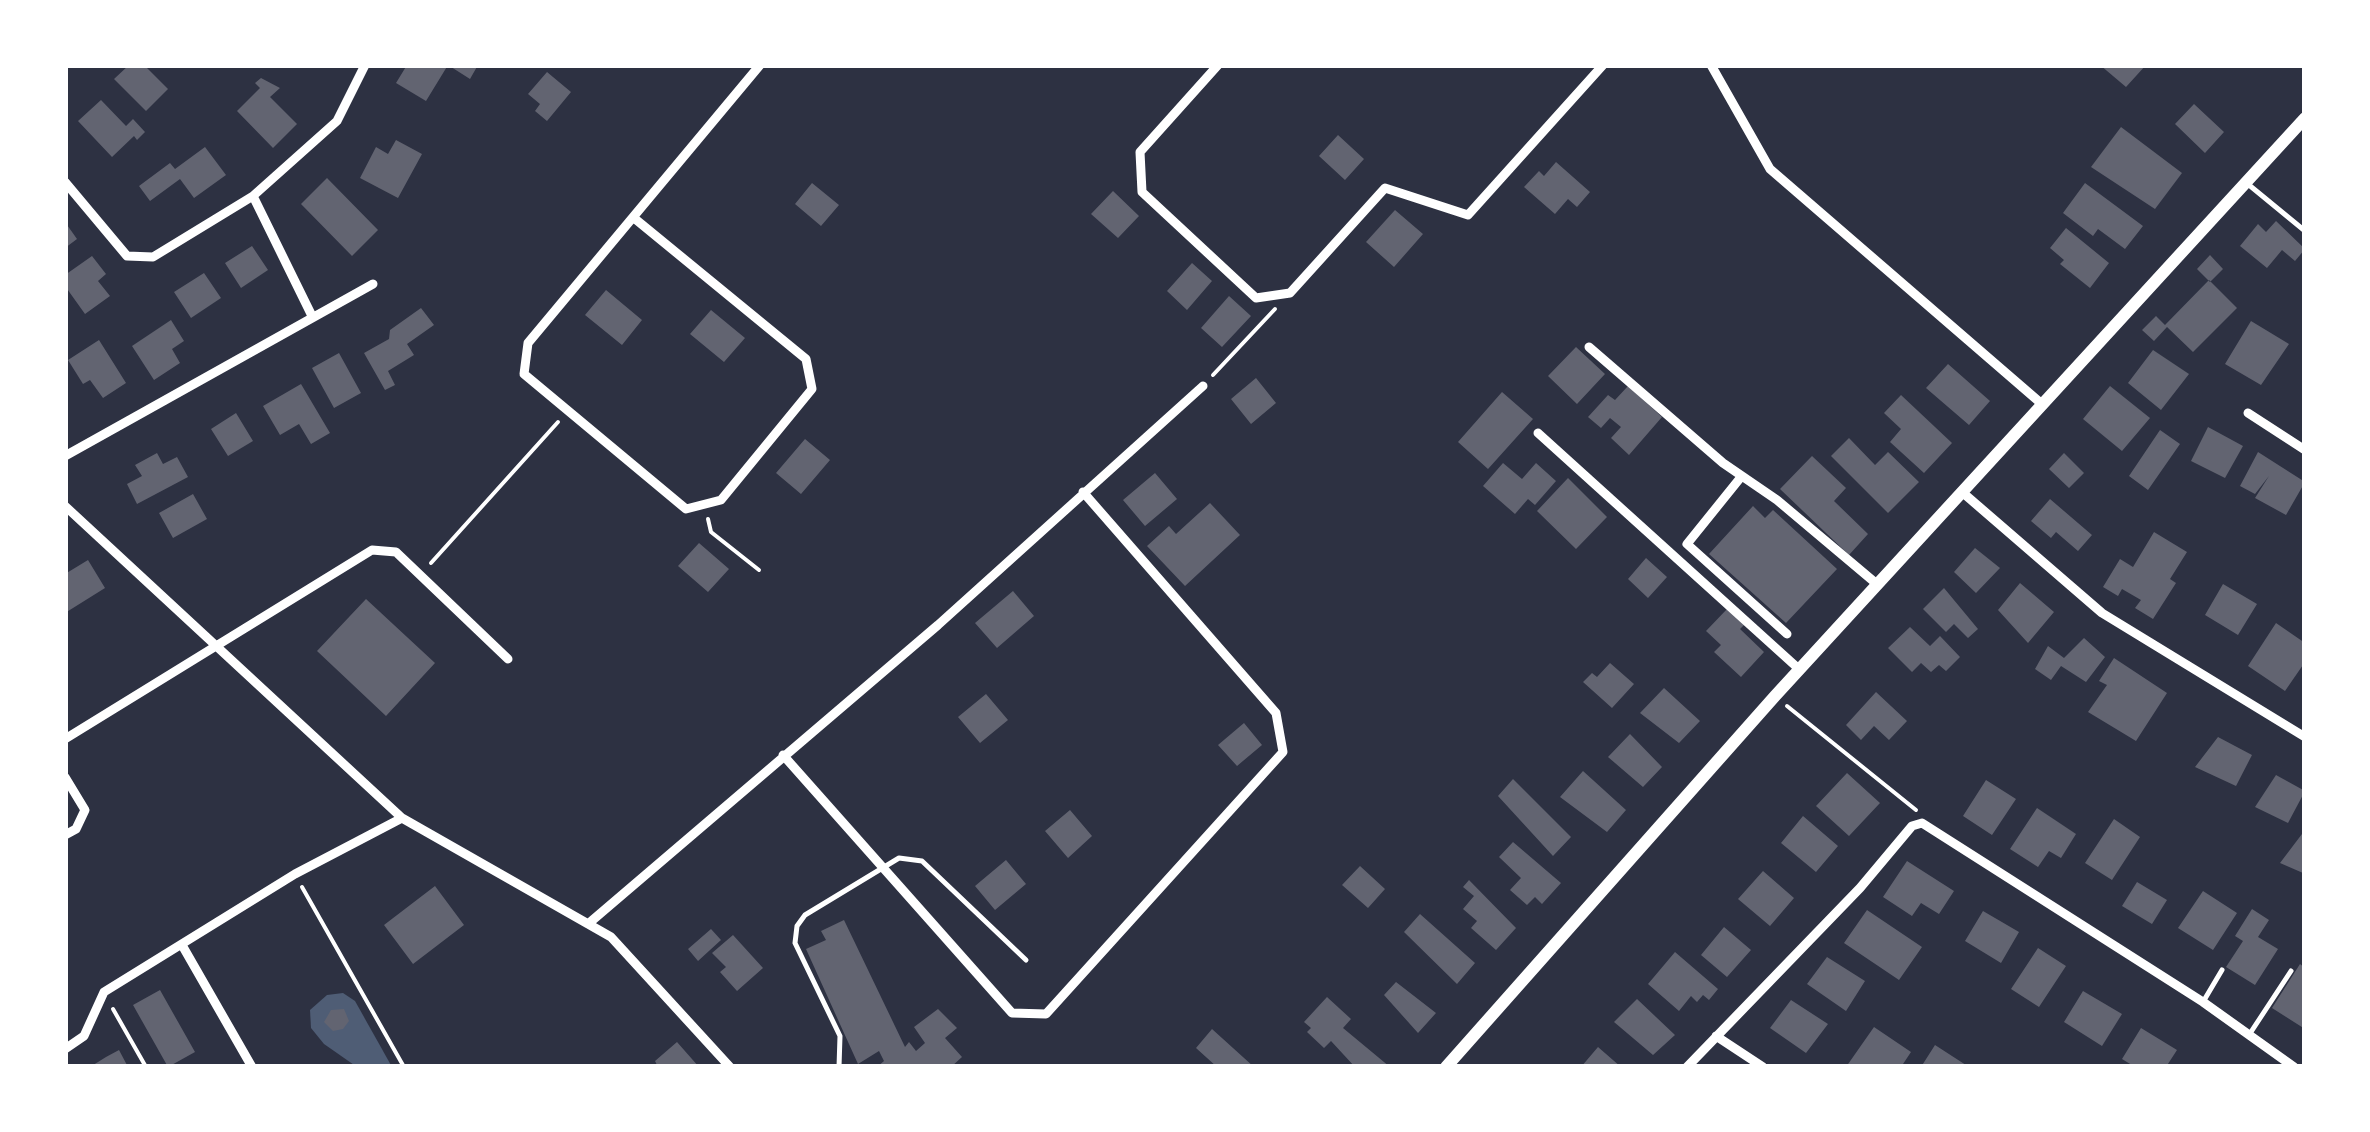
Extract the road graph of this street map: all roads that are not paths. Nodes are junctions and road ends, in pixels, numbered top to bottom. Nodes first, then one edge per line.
1 (365, 65) edge
2 (760, 65) edge
3 (1218, 65) edge
4 (1603, 65) edge
5 (1711, 65) edge
6 (2305, 118) edge
7 (65, 182) edge
8 (2247, 183) junction
9 (252, 196) junction
10 (634, 218) junction
11 (2305, 231) edge
12 (373, 284) dead end
13 (312, 316) junction
14 (1589, 347) dead end
15 (1203, 386) road end
16 (2043, 404) junction
17 (2248, 413) dead end
18 (1538, 433) dead end
19 (2305, 450) edge
20 (65, 456) edge
21 (1741, 477) junction
22 (1083, 492) junction
23 (1962, 492) junction
24 (65, 506) edge
25 (1878, 585) junction
26 (1787, 634) dead end
27 (216, 647) junction
28 (508, 659) dead end
29 (1800, 670) junction
30 (2305, 719) edge
31 (2301, 734) edge
32 (65, 739) edge
33 (783, 755) junction
34 (65, 777) edge
35 (402, 818) junction
36 (65, 835) edge
37 (883, 868) junction
38 (588, 924) junction
39 (182, 945) junction
40 (1026, 960) dead end
41 (2222, 970) dead end
42 (2291, 970) dead end
43 (2203, 1002) junction
44 (1716, 1036) junction
45 (2247, 1038) junction
46 (65, 1049) edge
47 (252, 1067) edge
48 (730, 1067) edge
49 (839, 1067) edge
50 (1446, 1067) edge
51 (1687, 1067) edge
52 (1764, 1067) edge
53 (2294, 1067) edge

1 - 9 street
2 - 10 street
3 - 4 street
5 - 16 street
6 - 8 main road
7 - 9 street
8 - 11 lane
8 - 16 main road
9 - 13 street
10 - 10 street
12 - 13 street
13 - 20 street
14 - 21 street
15 - 22 street
16 - 23 main road
17 - 19 street
18 - 29 street
21 - 25 street
21 - 26 street
22 - 33 street
22 - 37 street
23 - 25 main road
23 - 31 street
24 - 27 street
25 - 29 main road
27 - 28 street
27 - 32 street
27 - 35 street
29 - 50 main road
30 - 31 street
33 - 37 street
33 - 38 street
34 - 36 street
35 - 38 street
35 - 39 street
37 - 40 lane
37 - 49 lane
38 - 48 street
39 - 46 street
39 - 47 street
41 - 43 lane
42 - 45 lane
43 - 44 street
43 - 45 street
44 - 51 street
44 - 52 street
45 - 53 street

